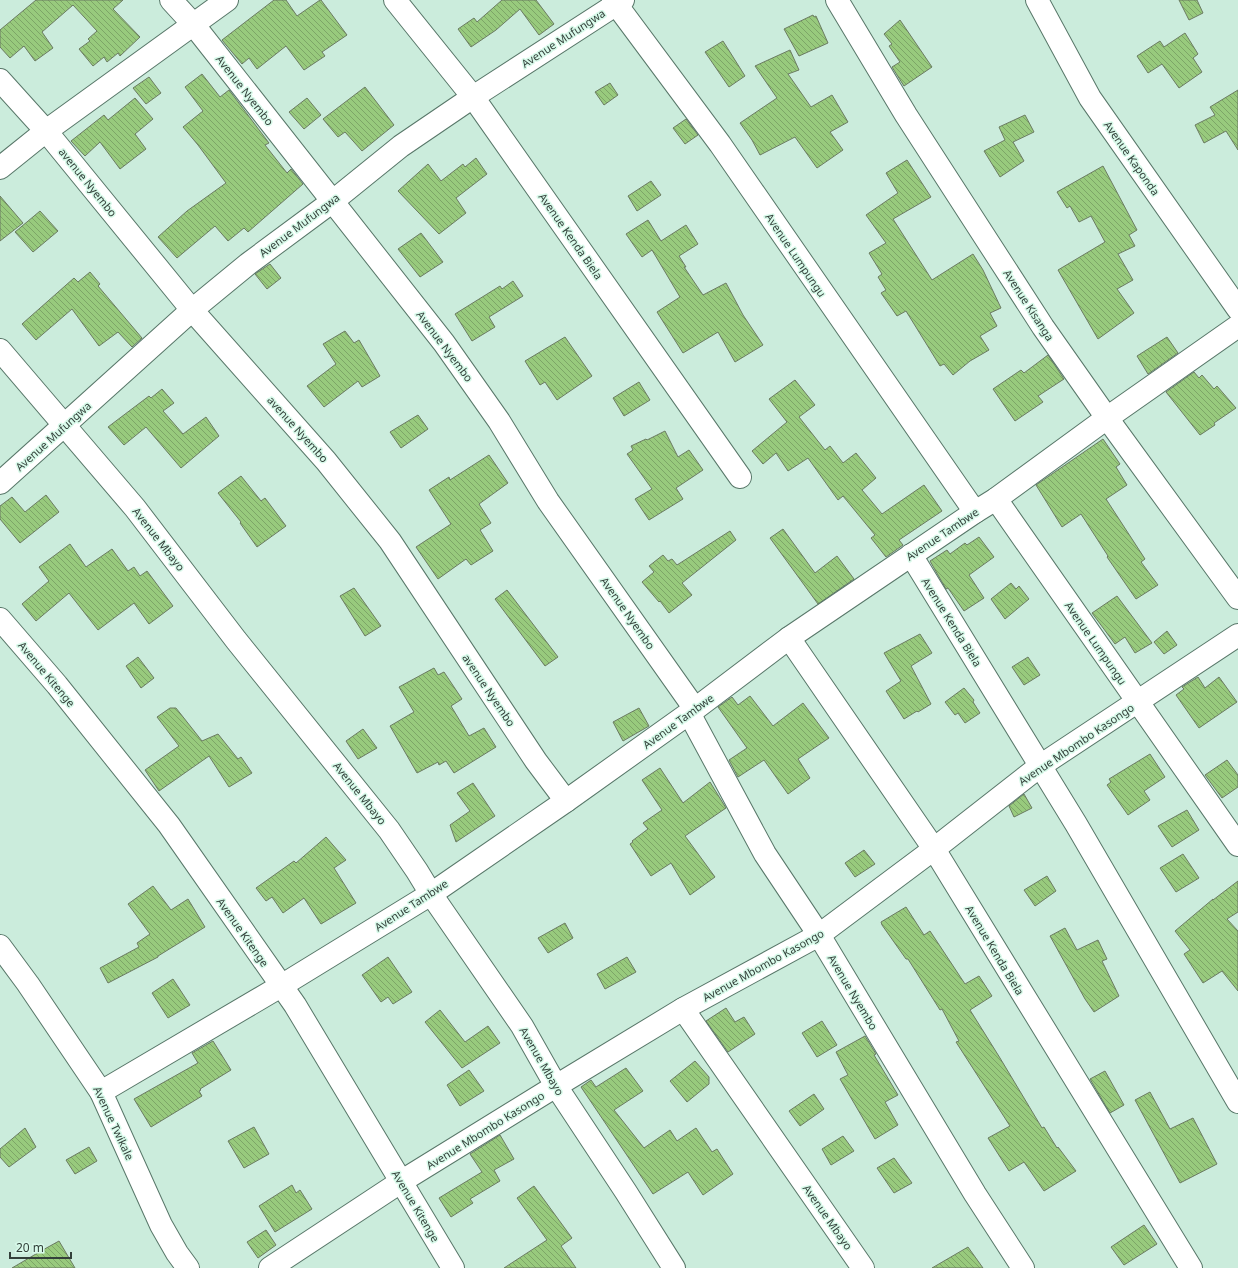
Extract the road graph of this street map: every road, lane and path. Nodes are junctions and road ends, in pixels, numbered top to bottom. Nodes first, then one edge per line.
1 (171, 0) edge
2 (227, 0) edge
3 (395, 0) edge
4 (837, 0) edge
5 (1037, 0) edge
6 (618, 1) edge
7 (193, 24) junction
8 (0, 80) edge
9 (472, 97) junction
10 (46, 131) junction
11 (0, 168) edge
12 (333, 200) junction
13 (1238, 309) edge
14 (192, 310) junction
15 (1238, 326) edge
16 (0, 350) edge
17 (1107, 418) junction
18 (65, 425) junction
19 (740, 476) dead end
20 (0, 484) edge
21 (996, 499) junction
22 (975, 512) junction
23 (910, 555) junction
24 (1238, 598) edge
25 (0, 619) edge
26 (1238, 635) edge
27 (789, 638) junction
28 (1137, 702) junction
29 (692, 711) junction
30 (1040, 766) junction
31 (566, 801) junction
32 (1238, 845) edge
33 (934, 850) junction
34 (431, 894) junction
35 (819, 935) junction
36 (0, 946) edge
37 (282, 986) junction
38 (683, 1009) junction
39 (556, 1086) junction
40 (101, 1092) junction
41 (1238, 1102) edge
42 (402, 1181) junction
43 (188, 1268) edge
44 (270, 1268) edge
45 (453, 1268) edge
46 (674, 1268) edge
47 (863, 1268) edge
48 (1023, 1268) edge
49 (1192, 1268) edge

1 - 7 street, Avenue Nyembo
2 - 7 street
3 - 9 street, Avenue Kenda Biela
4 - 17 street, Avenue Kisanga
5 - 13 street, Avenue Kaponda
6 - 9 street, Avenue Mufungwa
6 - 22 street, Avenue Lumpungu
7 - 10 street
7 - 12 street, Avenue Nyembo
8 - 10 street, avenue Nyembo
9 - 12 street, Avenue Mufungwa
9 - 19 street, Avenue Kenda Biela
10 - 11 street
10 - 14 street, avenue Nyembo
12 - 14 street, Avenue Mufungwa
12 - 29 street, Avenue Nyembo
14 - 18 street, Avenue Mufungwa
14 - 31 street, avenue Nyembo
15 - 17 street, Avenue Tambwe
16 - 18 street, Avenue Mbayo
17 - 21 street, Avenue Tambwe
17 - 24 street, Avenue Kisanga
18 - 20 street, Avenue Mufungwa
18 - 34 street, Avenue Mbayo
21 - 22 street, Avenue Tambwe
21 - 28 street, Avenue Lumpungu
22 - 23 street, Avenue Tambwe
23 - 27 street, Avenue Tambwe
23 - 30 street, Avenue Kenda Biela
25 - 37 street, Avenue Kitenge
26 - 28 street, Avenue Mbombo Kasongo
27 - 29 street, Avenue Tambwe
27 - 33 street, Avenue Kenda Biela
28 - 30 street, Avenue Mbombo Kasongo
28 - 32 street, Avenue Lumpungu
29 - 31 street, Avenue Tambwe
29 - 35 street, Avenue Nyembo
30 - 33 street, Avenue Mbombo Kasongo
30 - 41 street, Avenue Kenda Biela
31 - 34 street, Avenue Tambwe
33 - 35 street, Avenue Mbombo Kasongo
33 - 49 street, Avenue Kenda Biela
34 - 37 street, Avenue Tambwe
34 - 39 street, Avenue Mbayo
35 - 38 street, Avenue Mbombo Kasongo
35 - 48 street, Avenue Nyembo
36 - 40 street, Avenue Twikale
37 - 40 street, Avenue Tambwe
37 - 42 street, Avenue Kitenge
38 - 39 street, Avenue Mbombo Kasongo
38 - 47 street, Avenue Mbayo
39 - 42 street, Avenue Mbombo Kasongo
39 - 46 street, Avenue Mbayo
40 - 43 street, Avenue Twikale
42 - 44 street, Avenue Mbombo Kasongo
42 - 45 street, Avenue Kitenge

